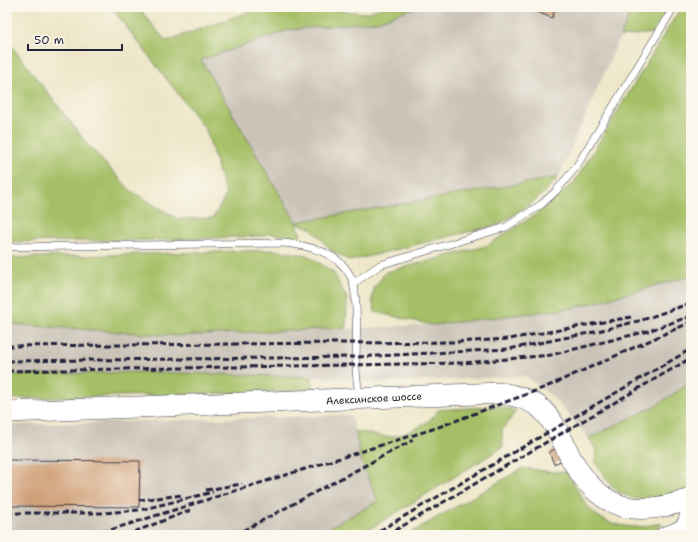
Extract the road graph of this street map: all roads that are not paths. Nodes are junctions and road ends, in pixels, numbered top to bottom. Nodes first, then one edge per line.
1 (674, 7) edge
2 (7, 247) edge
3 (354, 283) junction
4 (359, 399) junction
5 (7, 412) edge
6 (689, 500) edge
7 (663, 535) edge

1 - 3 lane
2 - 3 lane
3 - 4 lane
4 - 5 main road, Алексинское шоссе
4 - 6 main road, Алексинское шоссе
6 - 7 street

